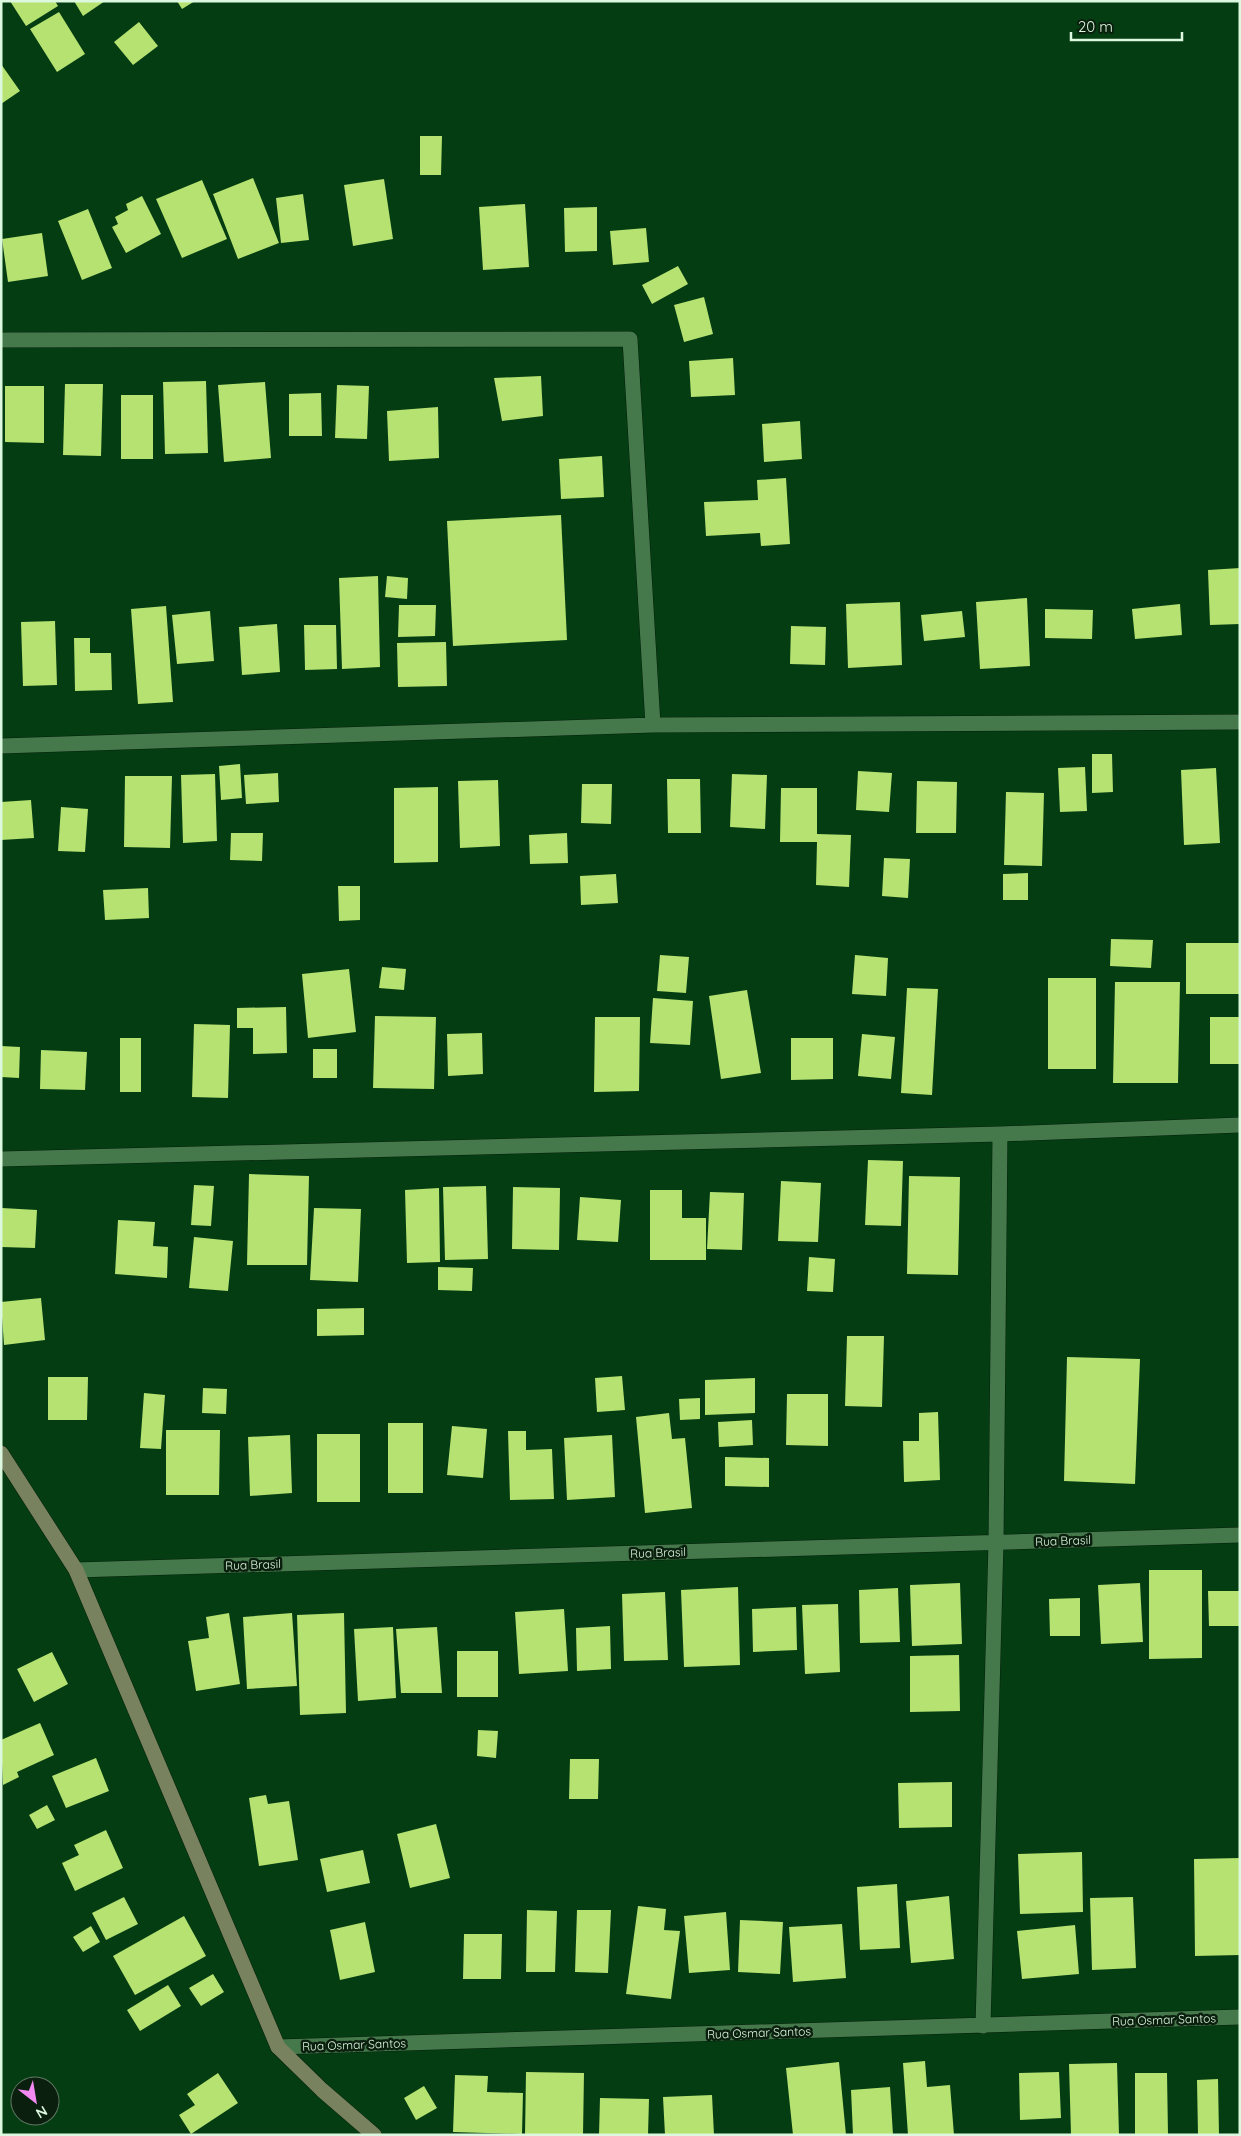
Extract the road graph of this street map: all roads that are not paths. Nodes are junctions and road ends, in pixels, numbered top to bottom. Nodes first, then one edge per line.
1 (1, 340) edge
2 (1240, 722) edge
3 (652, 725) junction
4 (1, 746) edge
5 (1240, 1125) edge
6 (1000, 1134) junction
7 (1, 1159) edge
8 (1, 1454) edge
9 (1240, 1535) edge
10 (996, 1543) junction
11 (76, 1570) junction
12 (1240, 2017) edge
13 (983, 2026) junction
14 (278, 2047) junction
15 (374, 2135) edge

1 - 3 street
2 - 3 street
3 - 4 street
5 - 6 street
6 - 7 street
6 - 10 street
8 - 11 street
9 - 10 street, Rua Brasil
10 - 11 street, Rua Brasil
10 - 13 street
11 - 14 street
12 - 13 street, Rua Osmar Santos
13 - 14 street, Rua Osmar Santos
14 - 15 street

